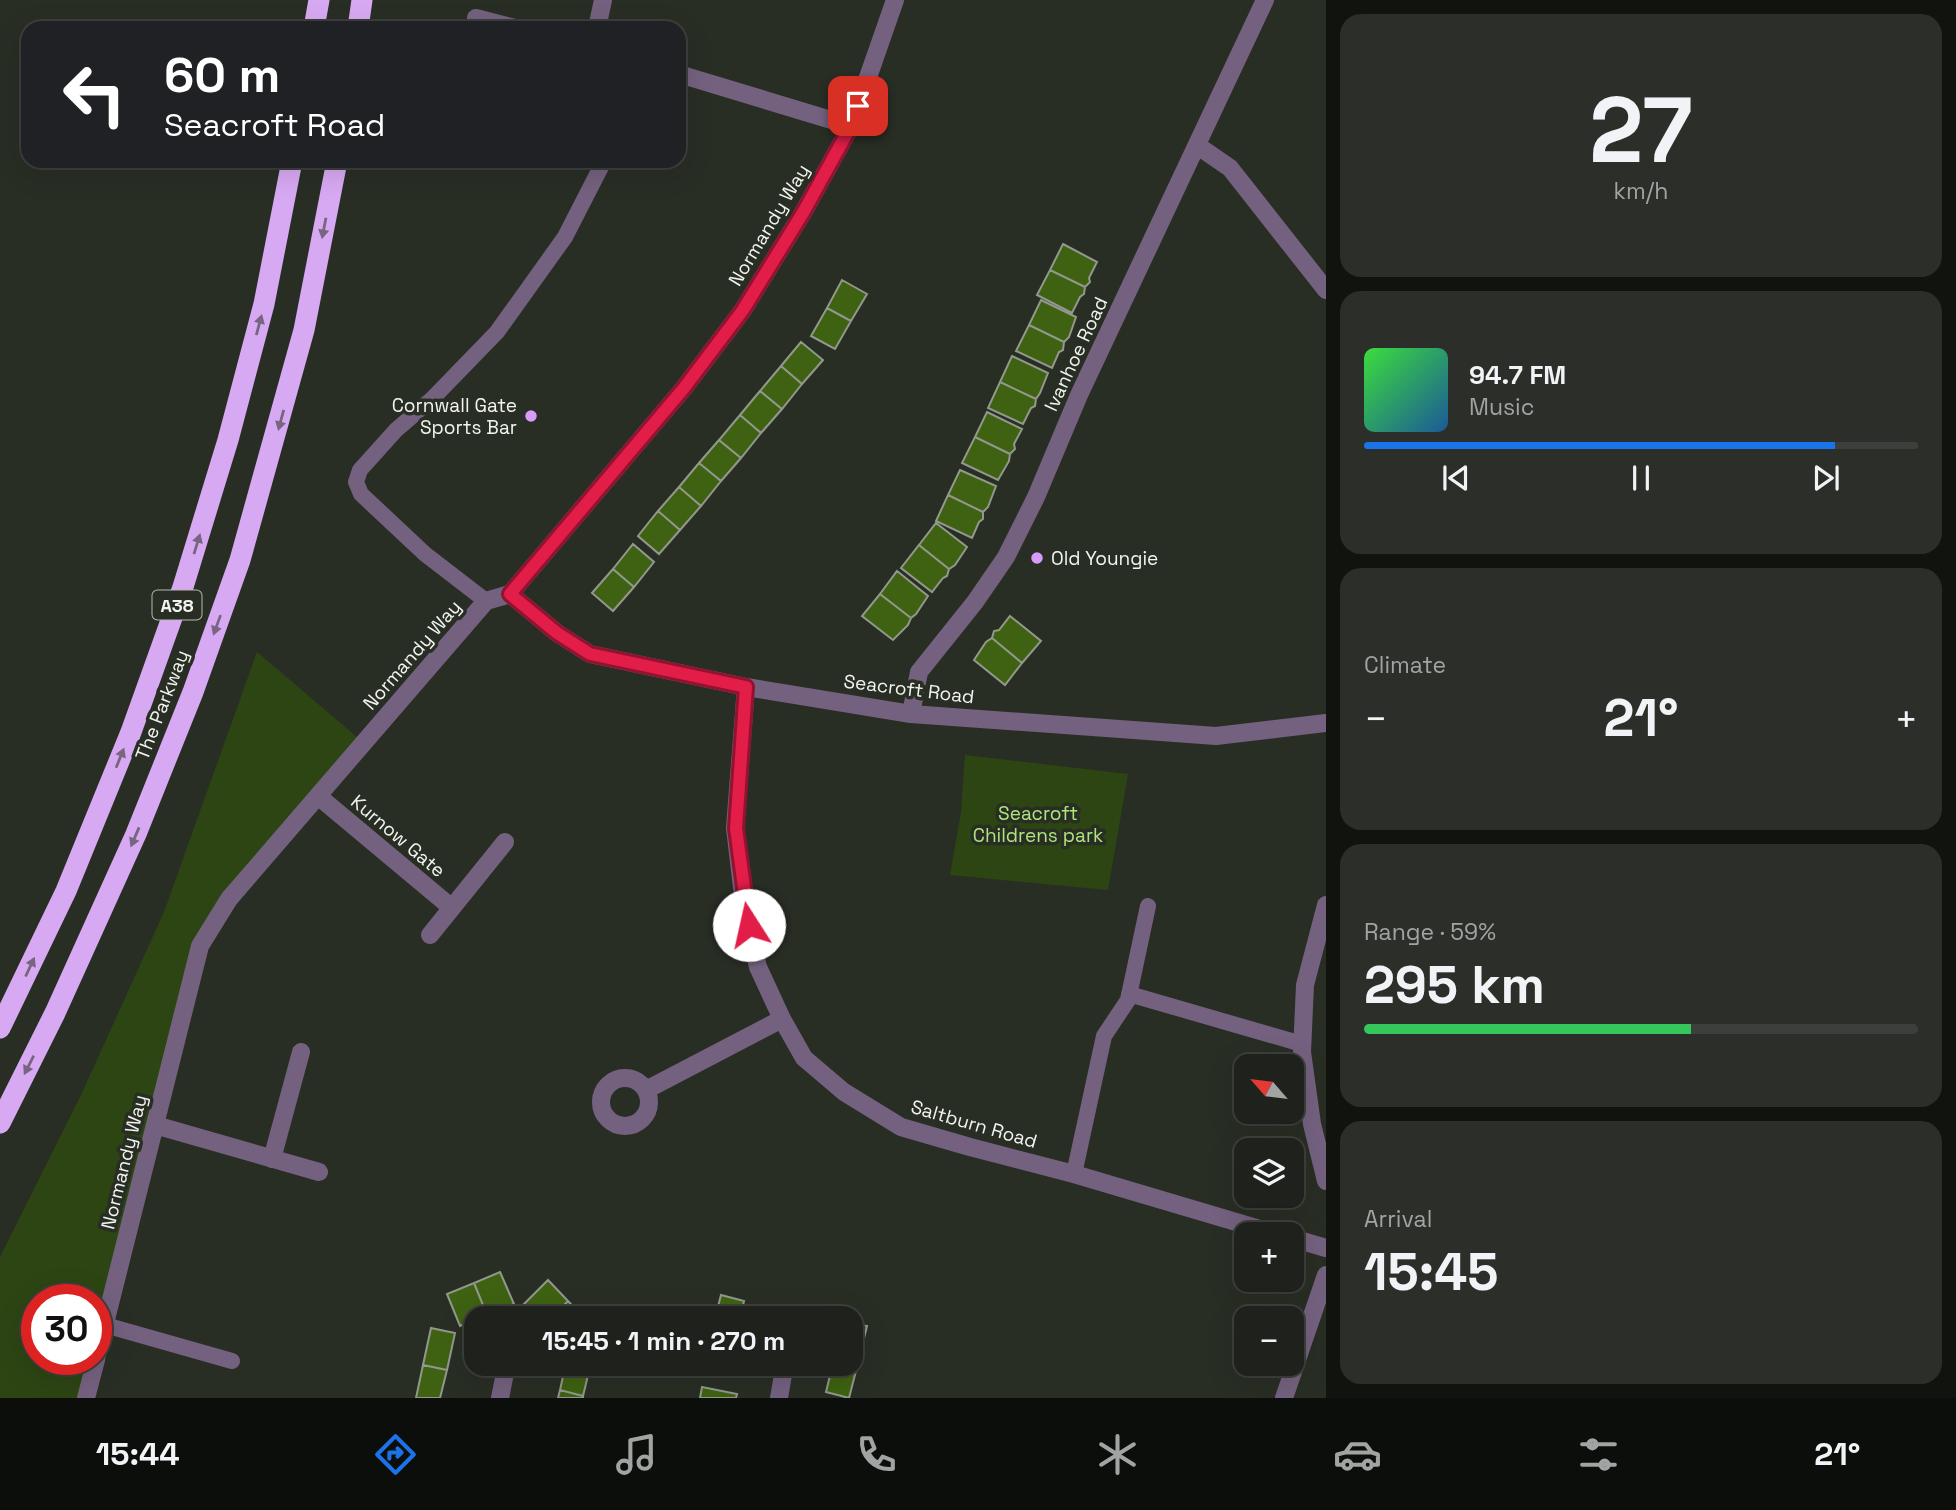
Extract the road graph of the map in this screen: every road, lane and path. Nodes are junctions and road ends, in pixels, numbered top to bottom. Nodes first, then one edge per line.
1 (319, 0) edge
2 (362, 0) edge
3 (603, 0) edge
4 (895, 0) edge
5 (1265, 0) edge
6 (477, 18) dead end
7 (315, 21) edge
8 (359, 21) edge
9 (488, 21) edge
10 (598, 21) edge
11 (686, 76) edge
12 (851, 126) junction
13 (1198, 146) junction
14 (291, 168) edge
15 (336, 168) edge
16 (600, 168) edge
17 (1326, 290) edge
18 (510, 594) junction
19 (486, 601) junction
20 (746, 687) junction
21 (911, 714) junction
22 (1326, 723) edge
23 (318, 796) junction
24 (505, 842) dead end
25 (1326, 905) edge
26 (1148, 906) dead end
27 (452, 908) junction
28 (430, 935) dead end
29 (1129, 994) junction
30 (782, 1019) junction
31 (0, 1028) edge
32 (1302, 1044) junction
33 (301, 1052) dead end
34 (646, 1090) dead end
35 (0, 1123) edge
36 (155, 1125) junction
37 (272, 1159) junction
38 (319, 1172) dead end
39 (1074, 1174) junction
40 (1326, 1181) edge
41 (1236, 1222) edge
42 (1304, 1242) edge
43 (1326, 1248) edge
44 (1326, 1275) edge
45 (112, 1297) edge
46 (112, 1327) edge
47 (232, 1361) dead end
48 (92, 1375) edge
49 (504, 1376) edge
50 (783, 1376) edge
51 (86, 1398) edge
52 (500, 1398) edge
53 (779, 1398) edge
54 (1284, 1398) edge

1 - 7 highway
2 - 8 highway
3 - 10 street
4 - 12 street, Normandy Way
5 - 13 street, Ivanhoe Road
6 - 9 street
11 - 12 street
12 - 18 street, Normandy Way
13 - 17 street
13 - 21 street, Ivanhoe Road
31 -> 14 highway, The Parkway / A38
15 -> 35 highway, The Parkway / A38
16 - 19 lane
18 - 19 street, Normandy Way
18 - 20 street, Seacroft Road
19 - 23 street, Normandy Way
20 - 21 street, Seacroft Road
20 - 30 street, Saltburn Road
21 - 22 street, Seacroft Road
23 - 27 street, Kurnow Gate
23 - 36 street, Normandy Way
24 - 27 street, Kurnow Gate
25 - 32 street
26 - 29 lane
27 - 28 street, Kurnow Gate
29 - 32 lane
29 - 39 lane
30 - 34 street
30 - 39 street, Saltburn Road
32 - 40 street
33 - 37 street
36 - 37 street
36 - 45 street, Normandy Way
37 - 38 street
39 - 41 street, Saltburn Road
42 - 43 street
44 - 54 street
46 - 47 lane
48 - 51 street, Normandy Way
49 - 52 street
50 - 53 street

